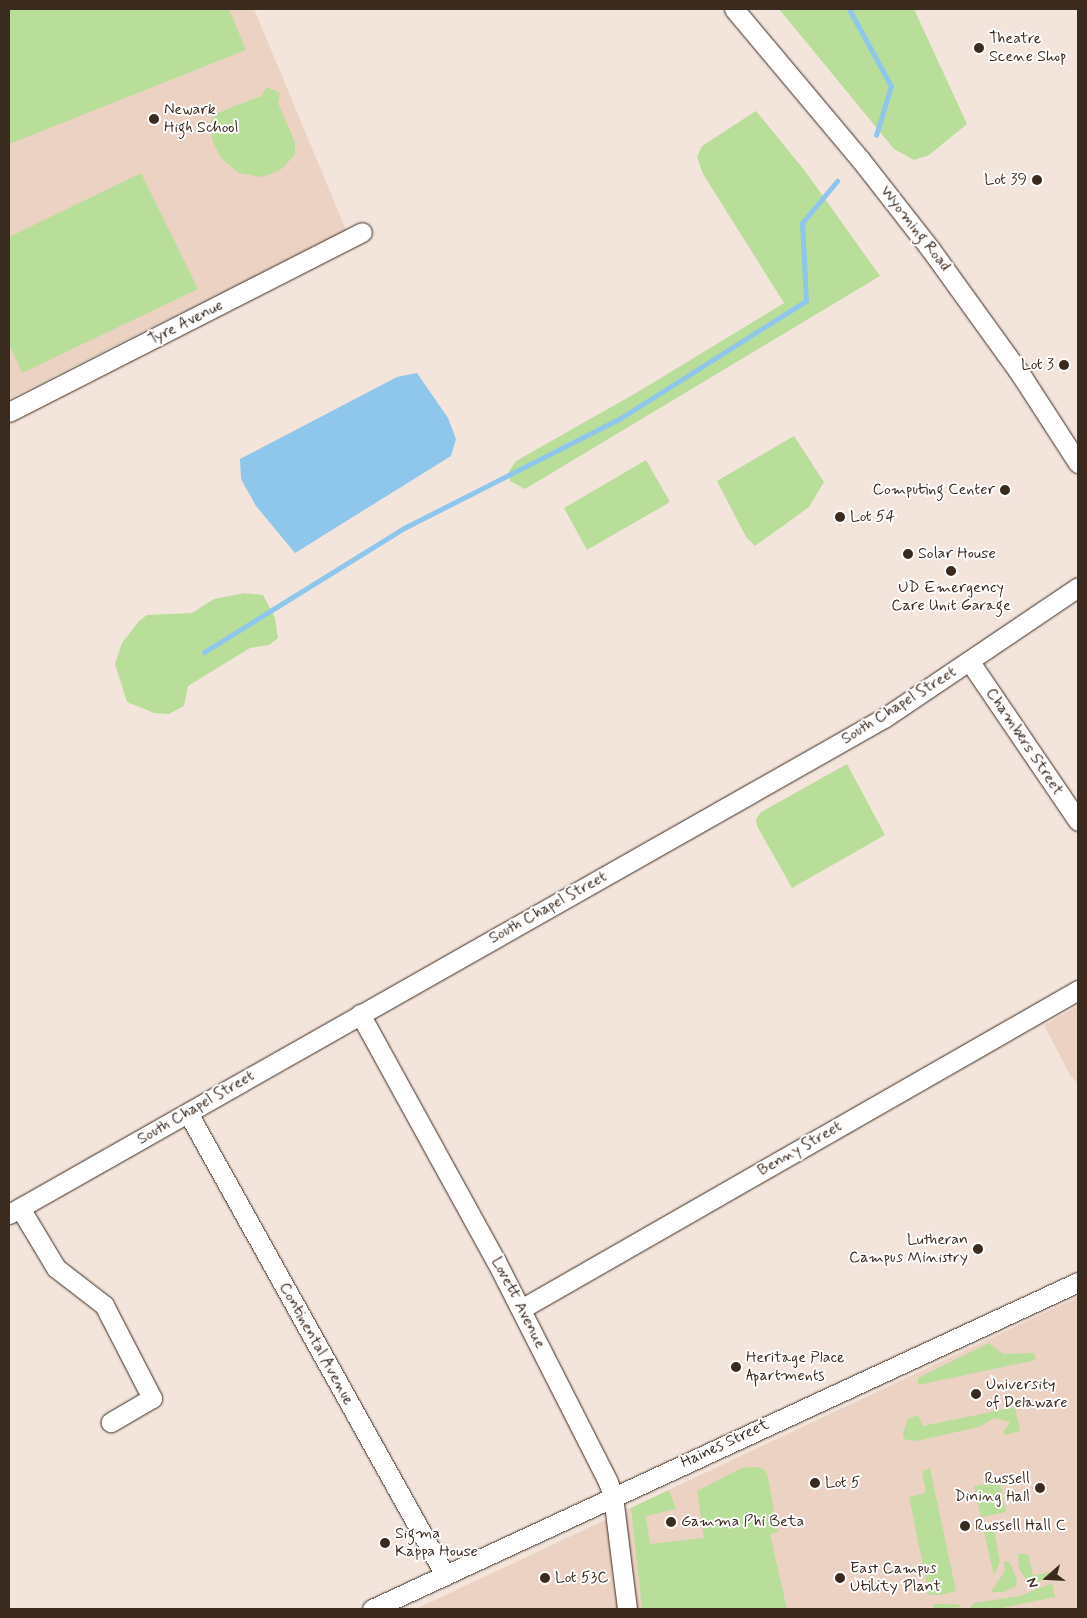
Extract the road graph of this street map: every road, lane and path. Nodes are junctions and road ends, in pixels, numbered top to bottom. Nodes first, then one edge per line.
1 (734, 9) edge
2 (362, 232) dead end
3 (9, 412) edge
4 (1078, 463) edge
5 (1078, 587) edge
6 (970, 662) junction
7 (1078, 821) edge
8 (1078, 990) edge
9 (360, 1014) junction
10 (188, 1113) junction
11 (14, 1211) edge
12 (1078, 1282) edge
13 (521, 1309) junction
14 (111, 1422) dead end
15 (613, 1496) junction
16 (445, 1576) junction
17 (372, 1609) edge
18 (627, 1609) edge

1 - 4 street, Wyoming Road
2 - 3 street, Tyre Avenue
5 - 6 street, South Chapel Street
6 - 7 street, Chambers Street
6 - 9 street, South Chapel Street
8 - 13 street, Benny Street
9 - 10 street, South Chapel Street
9 - 13 street, Lovett Avenue
10 - 11 street, South Chapel Street
10 - 16 street, Continental Avenue
11 - 14 street
12 - 15 street, Haines Street
13 - 15 street, Lovett Avenue
15 - 16 street, Haines Street
15 - 18 street, Lovett Avenue
16 - 17 street, Haines Street

